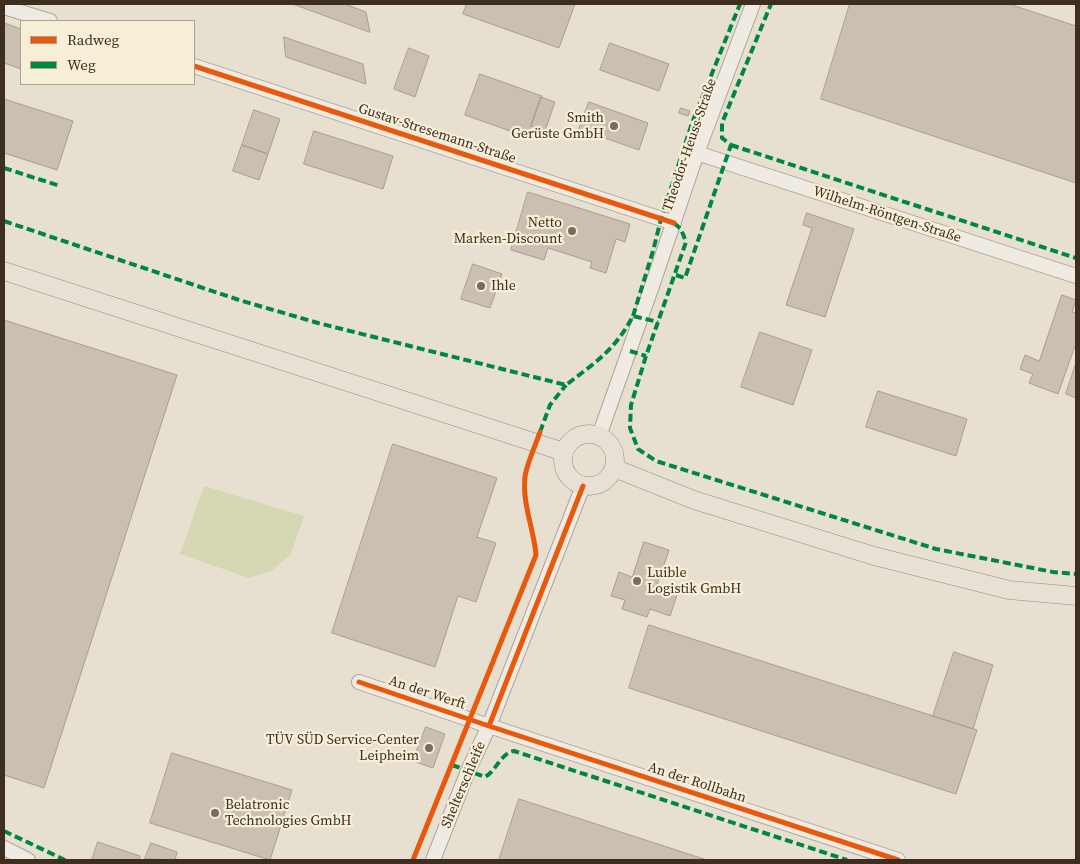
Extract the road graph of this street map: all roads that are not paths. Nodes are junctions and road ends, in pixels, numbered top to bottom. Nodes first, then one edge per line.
1 (753, 4) edge
2 (4, 7) edge
3 (47, 20) edge
4 (195, 66) edge
5 (698, 153) junction
6 (674, 223) junction
7 (4, 271) edge
8 (1076, 276) edge
9 (599, 436) junction
10 (564, 452) junction
11 (614, 468) junction
12 (583, 486) junction
13 (1076, 596) edge
14 (359, 682) dead end
15 (489, 726) junction
16 (4, 848) edge
17 (28, 860) edge
18 (433, 860) edge
19 (898, 860) edge

1 - 5 street, Theodor-Heuss-Straße
2 - 3 street
4 - 6 street, Gustav-Stresemann-Straße
5 - 6 street, Theodor-Heuss-Straße
5 - 8 street, Wilhelm-Röntgen-Straße
6 - 9 street, Theodor-Heuss-Straße
7 - 10 main road
9 - 10 main road
9 - 11 main road
10 - 12 main road
11 - 12 main road
11 - 13 main road
12 - 15 street, Shelterschleife
14 - 15 street, An der Werft
15 - 18 street, Shelterschleife
15 - 19 street, An der Rollbahn
16 - 17 street

